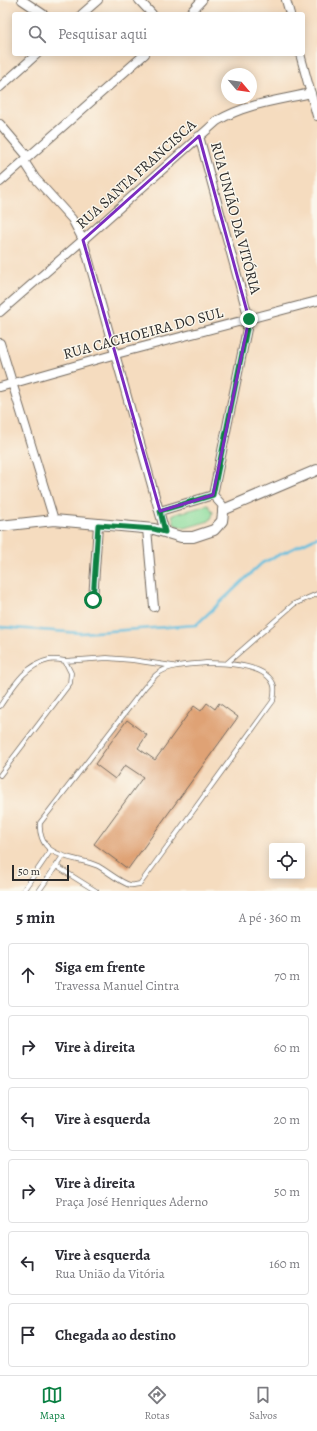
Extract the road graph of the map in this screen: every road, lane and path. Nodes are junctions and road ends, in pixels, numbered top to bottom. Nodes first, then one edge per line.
1 (22, 0) edge
2 (98, 0) edge
3 (139, 0) edge
4 (202, 0) edge
5 (286, 0) edge
6 (40, 12) edge
7 (84, 12) edge
8 (150, 12) edge
9 (191, 12) edge
10 (289, 12) edge
11 (35, 56) edge
12 (143, 56) edge
13 (301, 56) edge
14 (0, 87) edge
15 (311, 93) junction
16 (317, 116) edge
17 (0, 124) edge
18 (199, 136) junction
19 (26, 159) junction
20 (0, 182) edge
21 (83, 240) junction
22 (317, 301) edge
23 (0, 312) edge
24 (249, 319) junction
25 (0, 342) edge
26 (116, 354) junction
27 (12, 384) junction
28 (0, 387) edge
29 (317, 470) edge
30 (213, 495) junction
31 (223, 510) junction
32 (160, 511) junction
33 (54, 520) junction
34 (98, 525) junction
35 (0, 526) edge
36 (147, 529) junction
37 (165, 532) junction
38 (317, 594) edge
39 (93, 600) dead end
40 (154, 608) dead end
41 (65, 661) junction
42 (227, 663) junction
43 (175, 667) junction
44 (0, 706) edge
45 (0, 775) edge
46 (51, 850) junction
47 (63, 856) junction
48 (56, 866) junction
49 (23, 891) edge
50 (39, 891) edge
51 (96, 891) edge

1 - 6 street
2 - 7 street
3 - 8 street
4 - 9 street
5 - 10 street
11 - 14 street
12 - 19 street
13 - 15 street
15 - 16 street
15 - 18 street, RUA SANTA FRANCISCA
17 - 19 street
18 - 21 street, RUA SANTA FRANCISCA
18 - 24 street, RUA UNIÃO DA VITÓRIA
19 - 20 street
19 - 21 street
21 - 23 street, RUA SANTA FRANCISCA
21 - 26 street
22 - 24 street, RUA CACHOEIRA DO SUL
24 - 26 street, RUA CACHOEIRA DO SUL
24 - 30 street, RUA UNIÃO DA VITÓRIA
25 - 27 street
26 - 27 street, RUA CACHOEIRA DO SUL
26 - 32 street
27 - 28 street, RUA CACHOEIRA DO SUL
27 - 33 street
29 - 31 street
30 - 31 street
30 - 32 street
31 - 37 street
32 - 37 street
33 - 34 street
33 - 35 street
34 - 36 street
34 - 39 street
36 - 37 street
36 - 40 street
38 - 42 lane
41 - 43 lane
41 - 44 lane
41 - 45 lane
42 - 43 lane
42 - 47 lane
43 - 46 lane
46 - 47 lane
46 - 49 lane
47 - 48 lane
48 - 50 lane
48 - 51 lane

